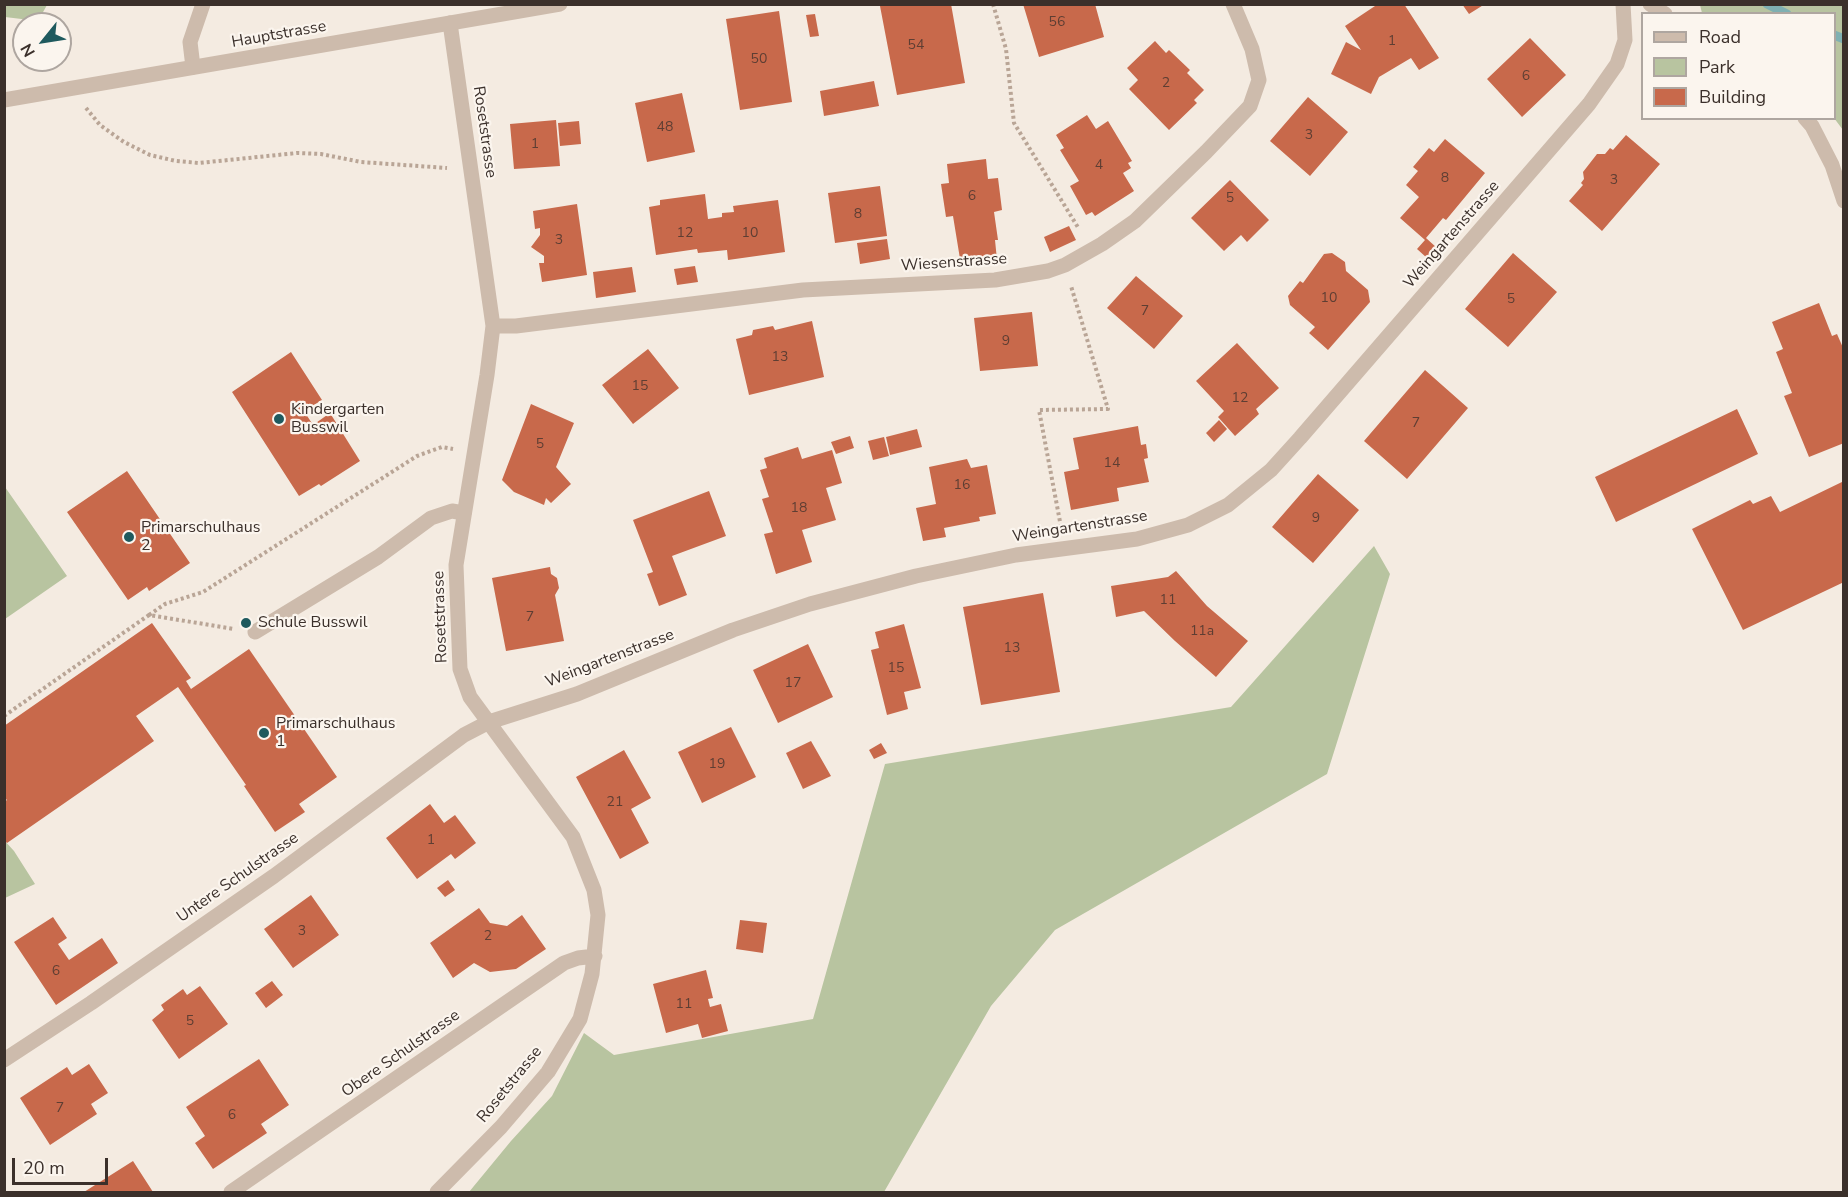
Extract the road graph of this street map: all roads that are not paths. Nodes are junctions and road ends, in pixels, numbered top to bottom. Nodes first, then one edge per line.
1 (203, 4) edge
2 (560, 4) edge
3 (1233, 4) edge
4 (1623, 4) edge
5 (450, 23) junction
6 (193, 68) junction
7 (4, 100) edge
8 (1807, 120) edge
9 (1844, 201) edge
10 (493, 326) junction
11 (465, 513) junction
12 (255, 632) road end
13 (489, 722) junction
14 (595, 956) junction
15 (4, 1060) edge
16 (231, 1192) edge
17 (437, 1192) edge

1 - 6 street
2 - 5 street, Hauptstrasse
3 - 10 street, Wiesenstrasse
4 - 13 street, Weingartenstrasse
5 - 6 street, Hauptstrasse
5 - 10 street, Rosetstrasse
6 - 7 street, Hauptstrasse
8 - 9 street
10 - 11 street, Rosetstrasse
11 - 12 street
11 - 13 street, Rosetstrasse
13 - 14 street, Rosetstrasse
13 - 15 street, Untere Schulstrasse
14 - 16 street, Obere Schulstrasse
14 - 17 street, Rosetstrasse

